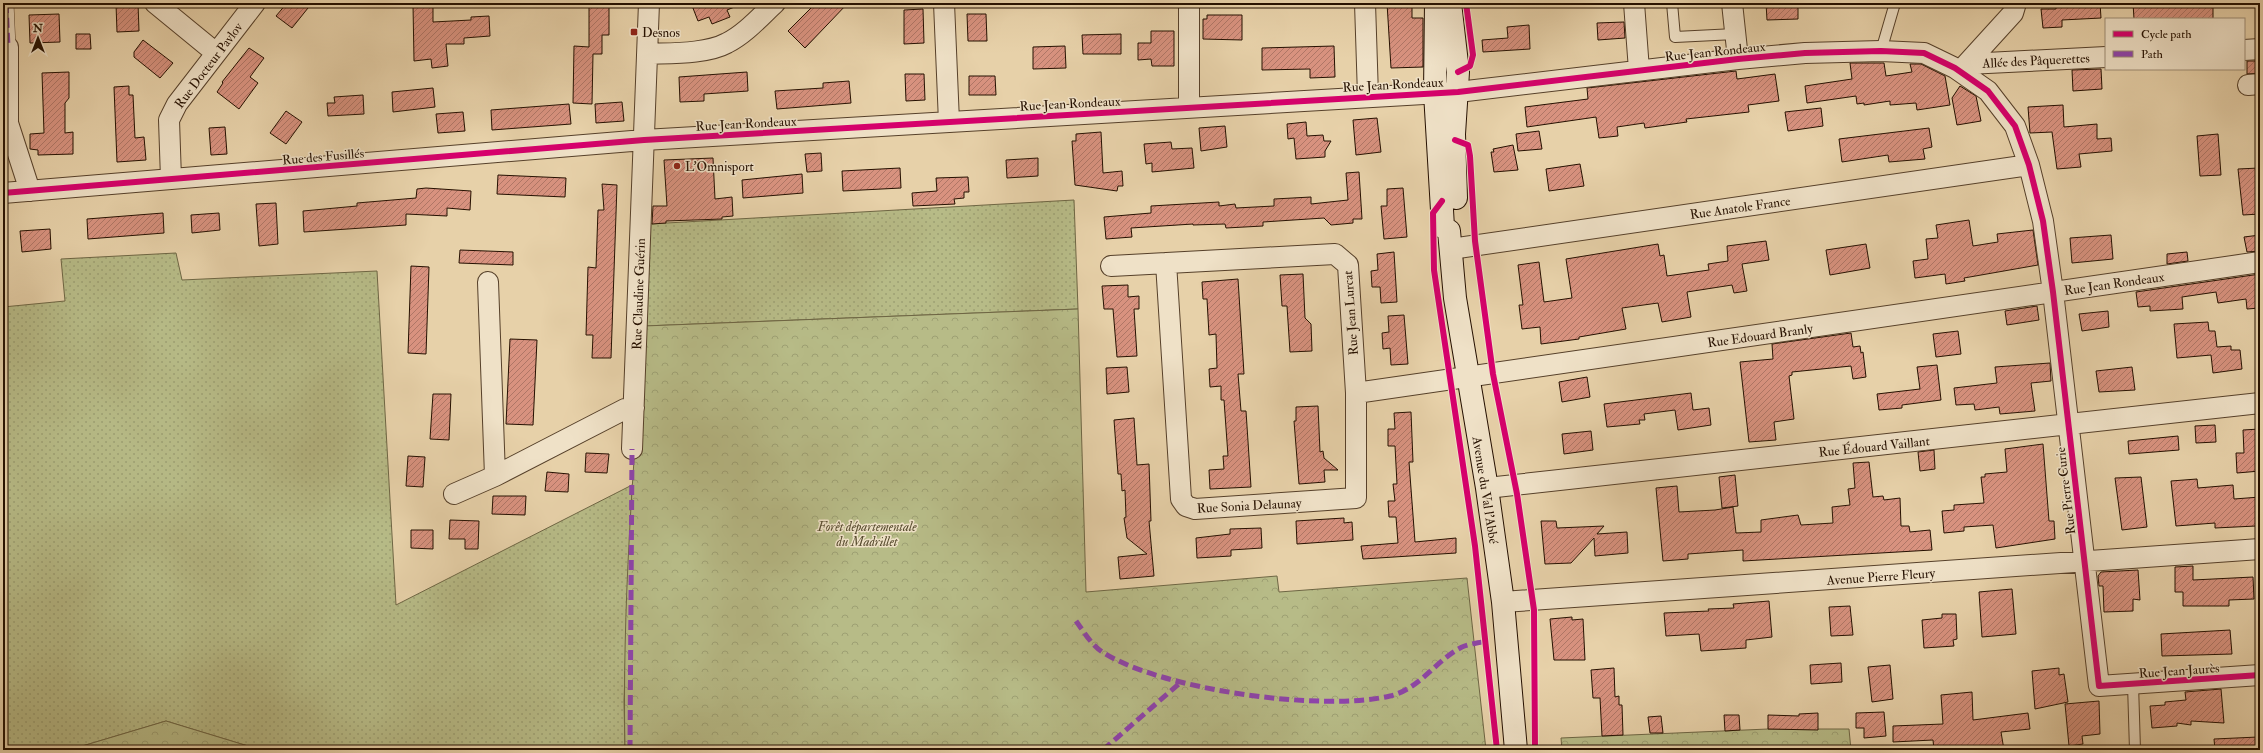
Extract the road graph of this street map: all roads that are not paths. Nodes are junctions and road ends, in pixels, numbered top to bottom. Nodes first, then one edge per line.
1 (6, 3) edge
2 (155, 3) edge
3 (255, 3) edge
4 (649, 3) edge
5 (775, 3) edge
6 (944, 3) edge
7 (1189, 3) edge
8 (1365, 3) edge
9 (1436, 3) edge
10 (1450, 3) edge
11 (1634, 3) edge
12 (1672, 3) edge
13 (1732, 3) edge
14 (1895, 3) edge
15 (2016, 3) edge
16 (1735, 34) junction
17 (8, 47) joint
18 (2260, 49) edge
19 (2245, 50) edge
20 (1881, 51) junction
21 (216, 53) junction
22 (648, 54) junction
23 (2105, 57) edge
24 (1738, 59) junction
25 (1963, 68) junction
26 (1639, 70) junction
27 (1458, 92) junction
28 (1435, 93) junction
29 (1368, 96) junction
30 (1189, 107) junction
31 (948, 122) junction
32 (644, 140) junction
33 (2029, 165) junction
34 (170, 179) junction
35 (30, 191) junction
36 (3, 193) edge
37 (1450, 240) junction
38 (2260, 262) edge
39 (1166, 263) junction
40 (1110, 266) dead end
41 (488, 282) dead end
42 (2053, 292) junction
43 (1468, 378) junction
44 (1356, 393) junction
45 (2260, 403) edge
46 (634, 408) junction
47 (2068, 424) junction
48 (632, 449) dead end
49 (495, 476) junction
50 (1487, 488) junction
51 (454, 494) dead end
52 (2260, 549) edge
53 (2084, 562) junction
54 (1503, 602) junction
55 (2260, 675) edge
56 (2133, 684) junction
57 (2099, 686) joint
58 (1516, 750) edge
59 (2135, 750) edge

1 - 17 street
2 - 21 street
3 - 21 street, Rue Docteur Pavlov
4 - 22 street, Rue Claudine Guérin
5 - 22 street
6 - 31 street
7 - 30 street
8 - 29 street
9 - 28 main road
10 - 27 main road
11 - 26 street
12 - 16 lane
13 - 16 street
14 - 20 lane
15 - 25 street
16 - 24 street
17 - 35 street
18 - 19 street
20 - 24 street, Rue Jean Rondeaux
20 - 25 street, Rue Jean Rondeaux
21 - 34 street, Rue Docteur Pavlov
22 - 32 street, Rue Claudine Guérin
23 - 25 street, Allée des Pâquerettes
24 - 26 street, Rue Jean Rondeaux
25 - 33 street, Rue Jean Rondeaux
26 - 27 street, Rue Jean Rondeaux
27 - 28 street, Rue Jean Rondeaux
27 - 37 main road, Avenue du Val l'Abbé
28 - 29 street, Rue Jean Rondeaux
28 - 37 main road, Avenue du Val l'Abbé
29 - 30 street, Rue Jean Rondeaux
30 - 31 street, Rue Jean Rondeaux
31 - 32 street, Rue Jean Rondeaux
32 - 34 street, Rue des Fusillés
32 - 46 street, Rue Claudine Guérin
33 - 37 street, Rue Anatole France
33 - 42 street, Rue Jean Rondeaux
34 - 35 street, Rue des Fusillés
35 - 36 street, Rue des Fusillés
37 - 43 main road, Avenue du Val l'Abbé
38 - 42 street, Rue Jean Rondeaux
39 - 40 street, Rue Jean Lurcat
39 - 44 street, Rue Jean Lurcat
39 - 44 street, Rue Sonia Delaunay
41 - 49 street
42 - 43 street, Rue Edouard Branly
42 - 47 street, Rue Pierre Curie
43 - 44 street
43 - 50 main road, Avenue du Val l'Abbé
45 - 47 street, Rue Édouard Vaillant
46 - 48 street, Rue Claudine Guérin
46 - 49 street
47 - 50 street, Rue Édouard Vaillant
47 - 53 street, Rue Pierre Curie
49 - 51 street
50 - 54 main road, Avenue du Val l'Abbé
52 - 53 street, Avenue Pierre Fleury
53 - 54 street, Avenue Pierre Fleury
53 - 57 street, Rue Pierre Curie
54 - 58 main road, Avenue du Val l'Abbé
55 - 56 street, Rue Jean Jaurès
56 - 57 street, Rue Jean Jaurès
56 - 59 lane

